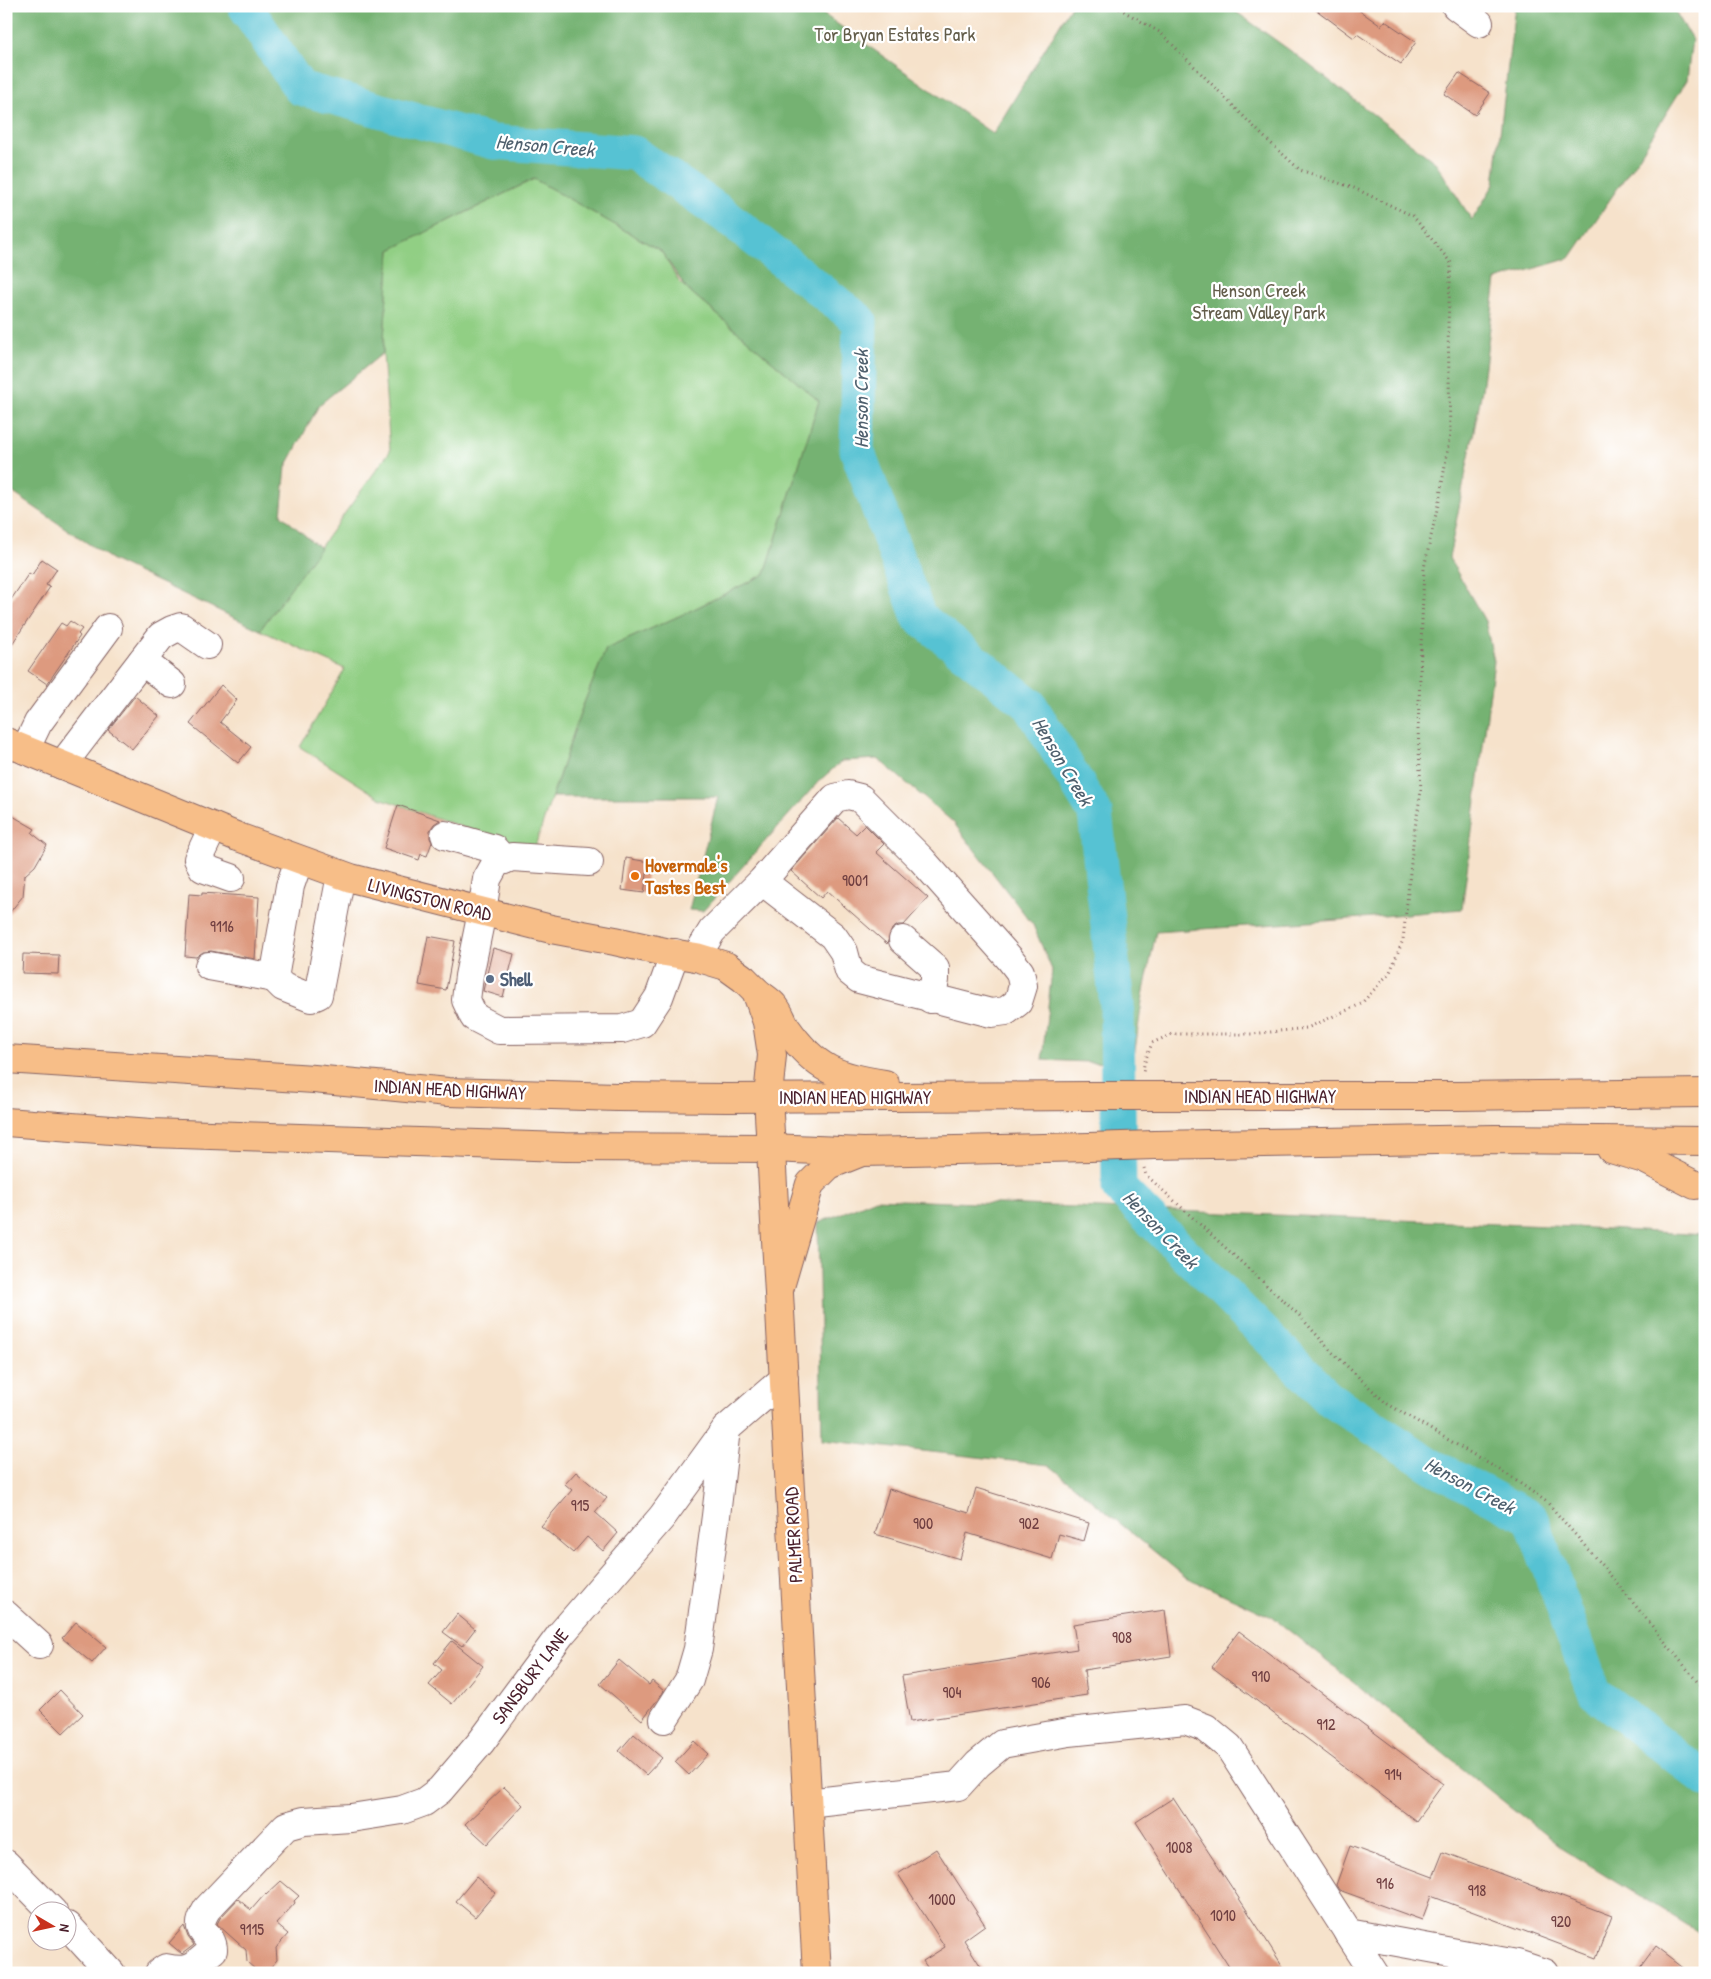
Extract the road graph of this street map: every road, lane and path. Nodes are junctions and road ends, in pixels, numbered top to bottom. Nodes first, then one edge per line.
1 (1115, 6) edge
2 (1456, 6) edge
3 (1479, 23) dead end
4 (108, 628) dead end
5 (207, 645) dead end
6 (142, 660) junction
7 (172, 684) dead end
8 (16, 746) edge
9 (62, 765) junction
10 (212, 827) junction
11 (445, 835) dead end
12 (299, 860) junction
13 (504, 860) junction
14 (589, 862) dead end
15 (340, 875) junction
16 (231, 878) dead end
17 (762, 881) junction
18 (482, 912) junction
19 (903, 940) dead end
20 (686, 955) junction
21 (209, 966) dead end
22 (274, 978) junction
23 (756, 991) junction
24 (931, 999) junction
25 (6, 1059) edge
26 (1149, 1089) junction
27 (1705, 1093) edge
28 (768, 1097) junction
29 (958, 1097) junction
30 (6, 1122) edge
31 (1573, 1140) junction
32 (1705, 1141) edge
33 (771, 1148) junction
34 (863, 1152) junction
35 (1705, 1152) edge
36 (1149, 1153) junction
37 (1700, 1187) edge
38 (779, 1290) junction
39 (784, 1379) junction
40 (726, 1429) junction
41 (6, 1615) edge
42 (39, 1645) dead end
43 (1705, 1691) edge
44 (664, 1719) dead end
45 (808, 1803) junction
46 (6, 1864) edge
47 (43, 1902) edge
48 (1348, 1933) junction
49 (78, 1937) edge
50 (111, 1973) edge
51 (159, 1973) edge
52 (817, 1973) edge
53 (1374, 1973) edge
54 (1544, 1973) edge

1 - 26 path
2 - 3 street
4 - 8 street
5 - 6 street
6 - 7 street
6 - 9 street
8 - 9 main road, LIVINGSTON ROAD
9 - 10 main road, LIVINGSTON ROAD
10 - 12 main road, LIVINGSTON ROAD
10 - 16 street
11 - 13 street
12 - 15 main road, LIVINGSTON ROAD
12 - 22 street
13 - 14 street
13 - 18 street
15 - 18 main road, LIVINGSTON ROAD
15 - 22 street
17 - 20 street
17 - 24 street
17 - 24 street
18 - 20 main road, LIVINGSTON ROAD
18 - 20 street
19 - 24 street
20 - 23 main road, LIVINGSTON ROAD
21 - 22 street
23 - 28 main road, LIVINGSTON ROAD
23 - 29 main road
25 - 28 main road, INDIAN HEAD HIGHWAY
26 - 27 main road, INDIAN HEAD HIGHWAY
26 - 29 main road, INDIAN HEAD HIGHWAY, bridge
28 - 29 main road, INDIAN HEAD HIGHWAY
28 - 33 main road, PALMER ROAD
30 - 33 main road
31 - 32 main road
31 - 36 main road
31 - 37 main road
33 - 34 main road
33 - 38 main road, PALMER ROAD
34 - 36 main road, bridge
34 - 38 main road
35 - 37 main road
36 - 43 path
38 - 39 main road, PALMER ROAD
39 - 40 street, SANSBURY LANE
39 - 45 main road, PALMER ROAD
40 - 44 street
40 - 51 street, SANSBURY LANE
41 - 42 street
45 - 48 street
45 - 52 main road, PALMER ROAD
46 - 47 street
48 - 53 street
48 - 54 street
49 - 50 street

